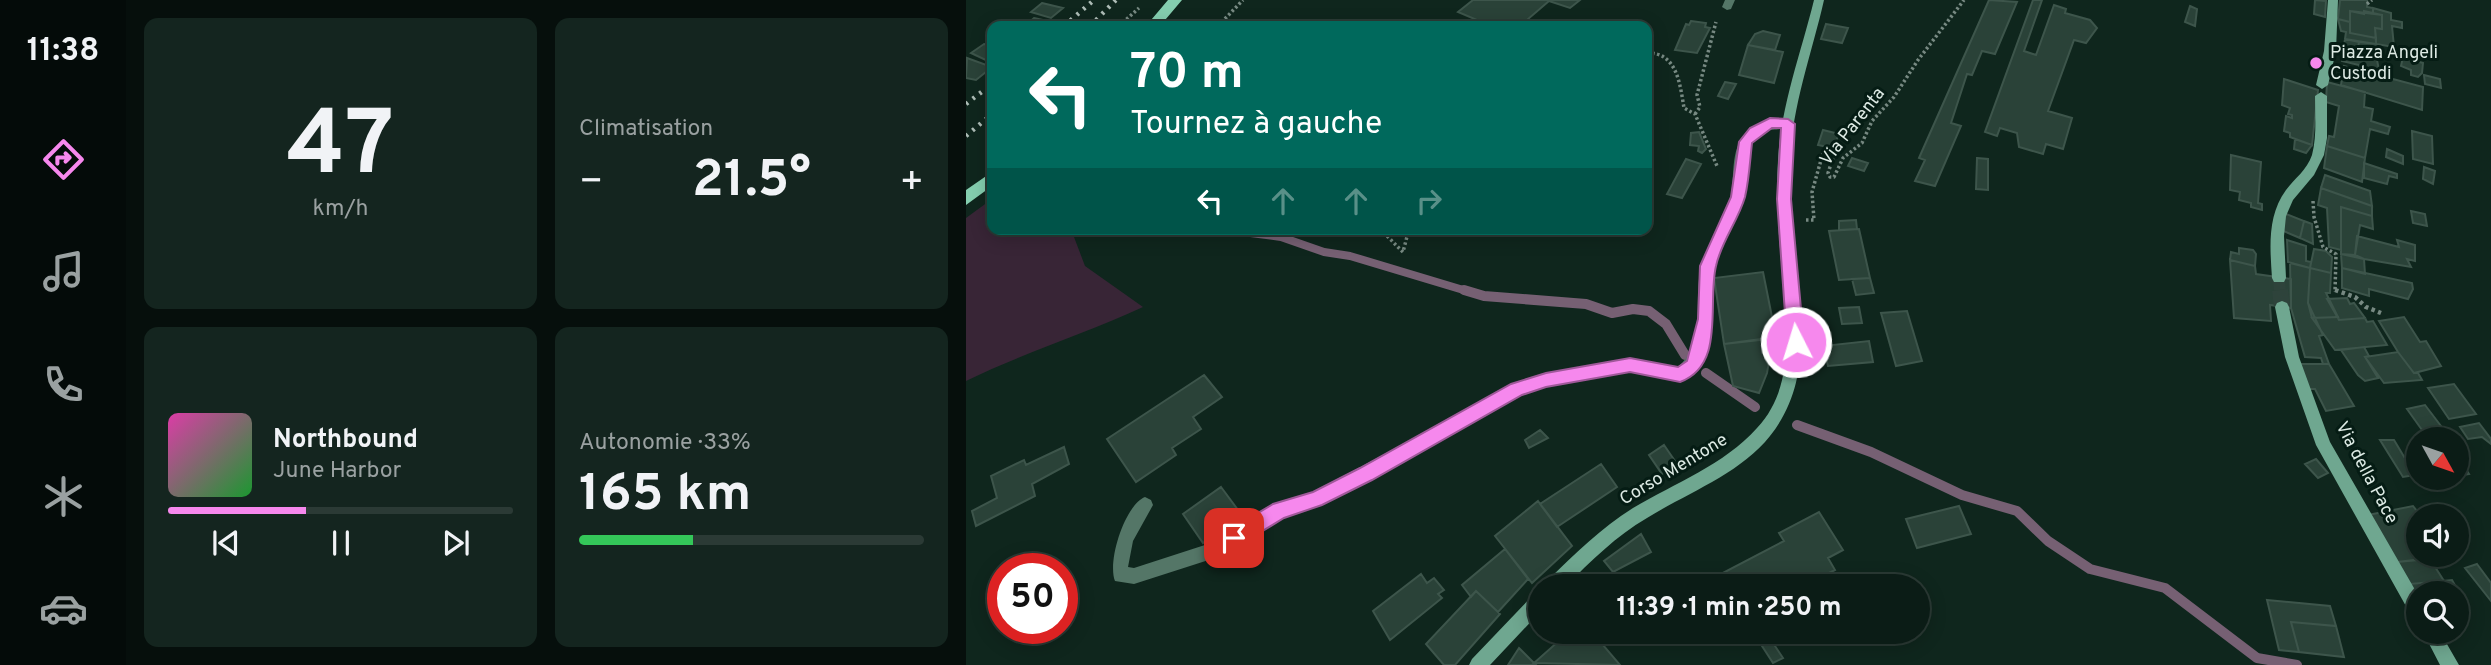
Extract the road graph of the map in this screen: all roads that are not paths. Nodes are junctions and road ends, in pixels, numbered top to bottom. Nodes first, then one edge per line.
1 (1175, 0) edge
2 (1819, 0) edge
3 (2333, 0) edge
4 (1157, 21) edge
5 (1788, 124) junction
6 (987, 182) edge
7 (966, 199) edge
8 (2279, 278) tunnel mouth
9 (2282, 307) tunnel mouth
10 (1145, 505) dead end
11 (1566, 574) edge
12 (2406, 590) edge
13 (1528, 613) edge
14 (2438, 644) edge
15 (1478, 665) edge
16 (2450, 665) edge

1 - 4 main road
2 - 5 main road, Corso Mentone
3 - 8 main road
5 - 10 lane
5 - 11 main road, Corso Mentone
6 - 7 main road
9 - 12 main road, Via della Pace
13 - 15 main road
14 - 16 main road

